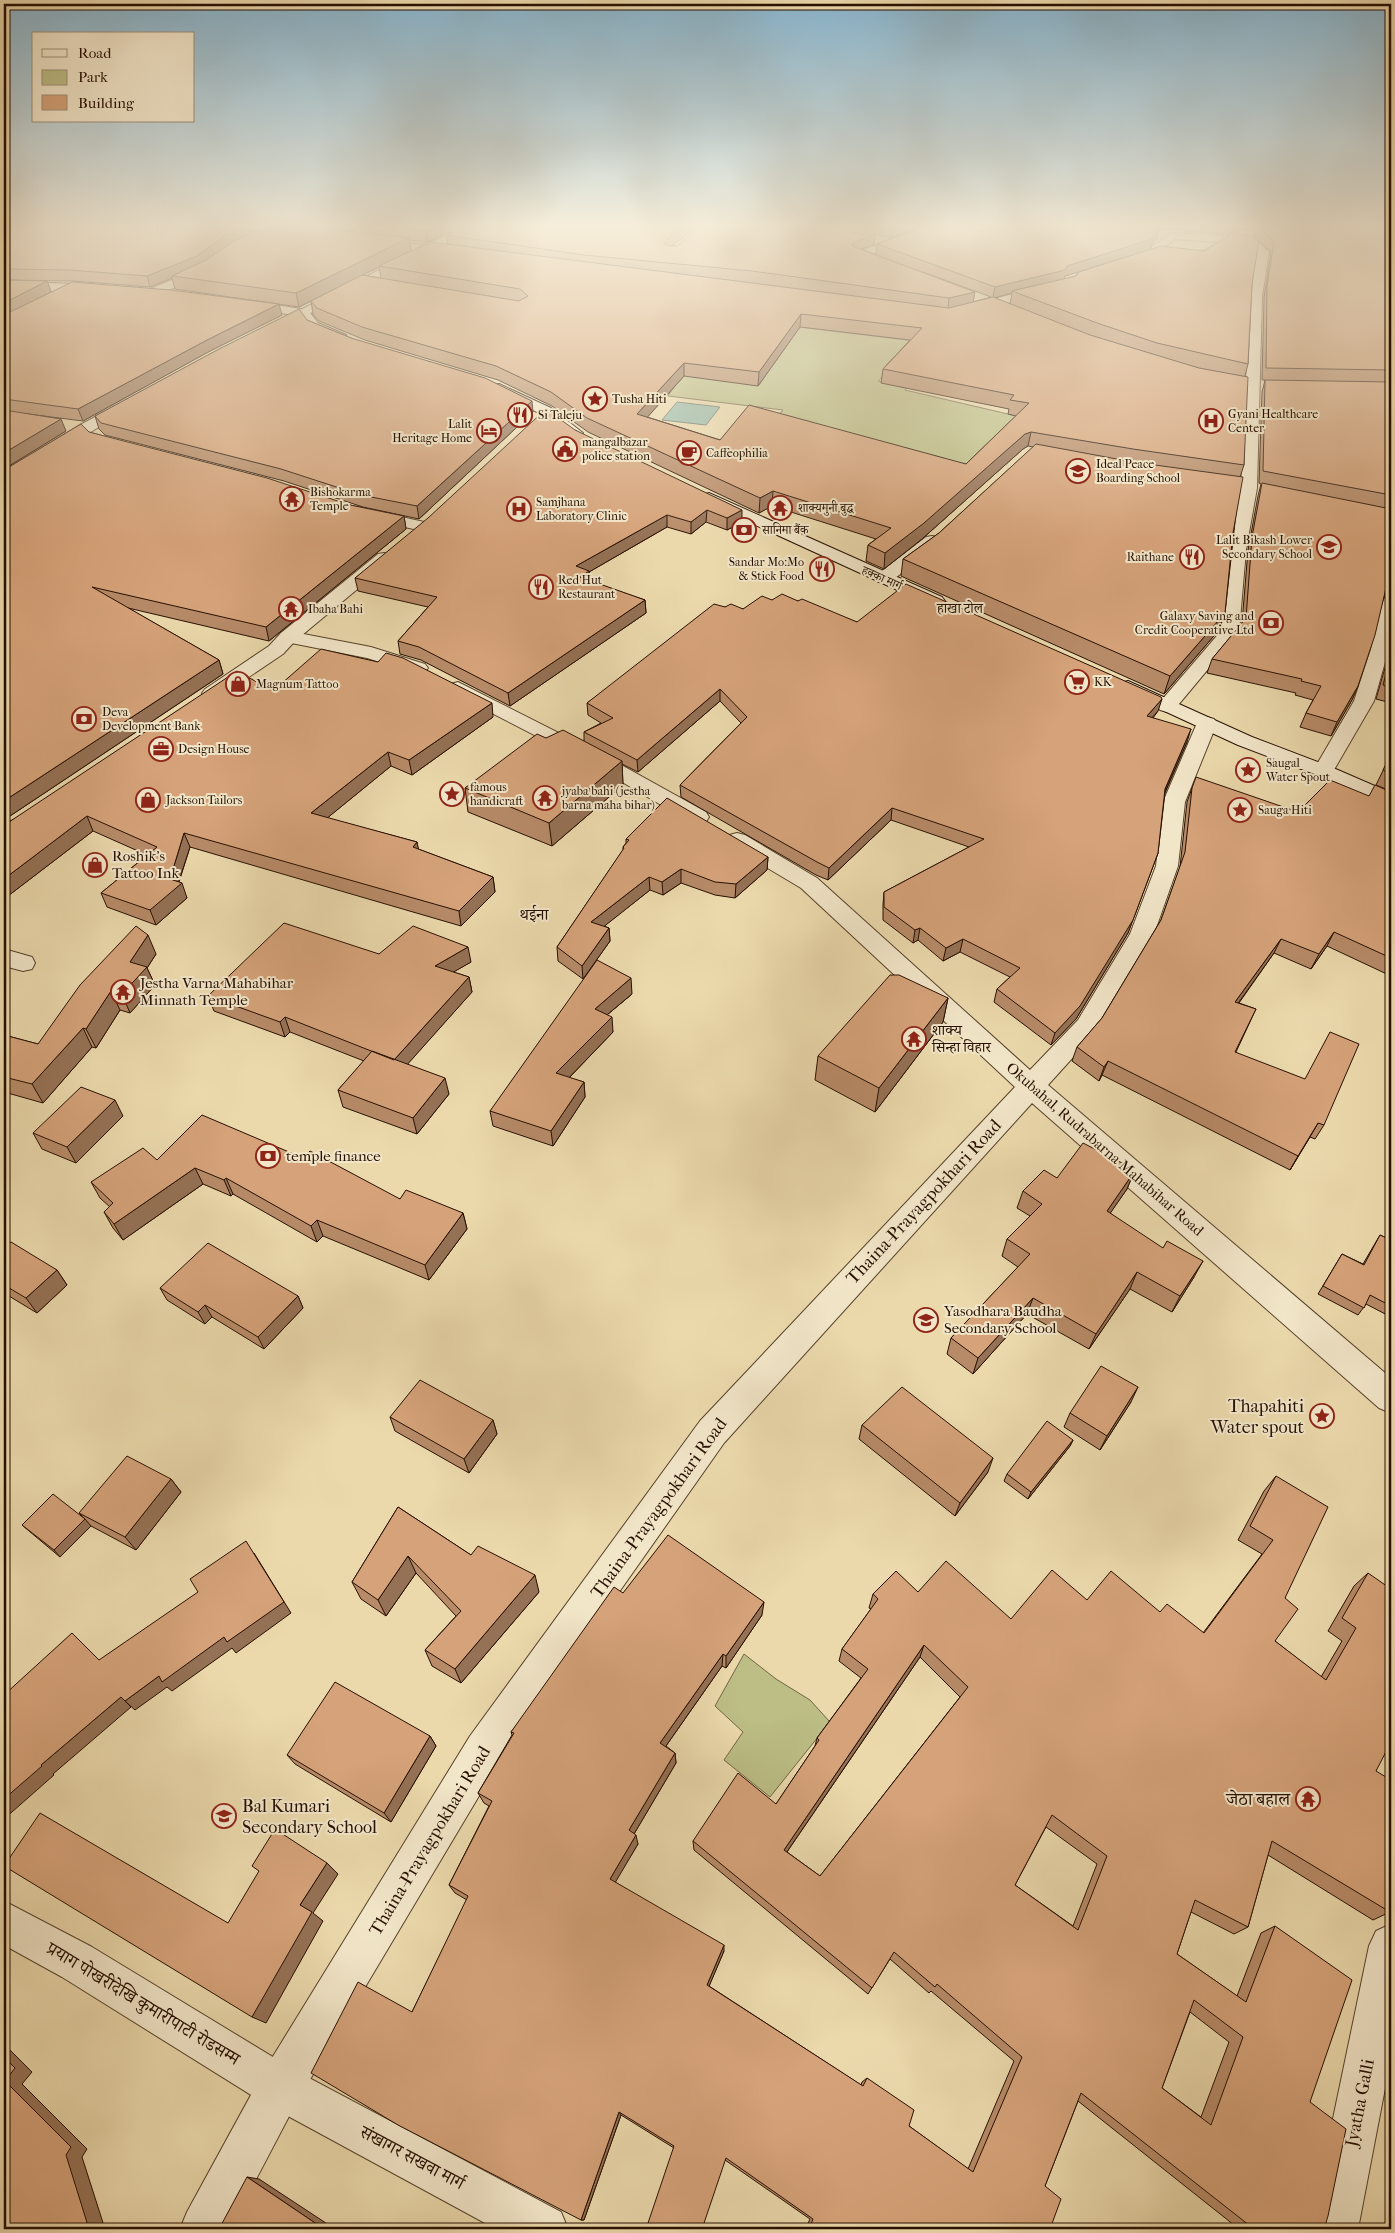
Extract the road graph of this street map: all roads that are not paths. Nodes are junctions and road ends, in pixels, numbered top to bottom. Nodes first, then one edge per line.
1 (328, 332) edge
2 (1254, 332) edge
3 (351, 342) edge
4 (483, 382) edge
5 (137, 399) edge
6 (61, 424) edge
7 (92, 433) junction
8 (590, 441) edge
9 (4, 478) edge
10 (1241, 487) junction
11 (1268, 491) edge
12 (696, 492) edge
13 (351, 511) edge
14 (943, 531) edge
15 (884, 578) junction
16 (1391, 602) edge
17 (947, 606) edge
18 (288, 637) junction
19 (1110, 679) edge
20 (195, 704) edge
21 (1167, 706) junction
22 (1206, 723) junction
23 (1324, 771) junction
24 (1391, 801) edge
25 (1030, 1086) junction
26 (1391, 1398) edge
27 (4, 1922) edge
28 (1391, 1946) edge
29 (280, 2087) junction
30 (204, 2229) edge
31 (544, 2229) edge
32 (1334, 2229) edge

1 - 3 street
2 - 10 street
4 - 8 street
5 - 7 street
6 - 7 street
7 - 9 street
10 - 11 street
10 - 21 street
12 - 15 street, हक्का मार्ग
13 - 18 street
14 - 15 street
15 - 17 street, हक्का मार्ग
16 - 23 street
18 - 20 street
18 - 25 street, Okubahal, Rudrabarna Mahabihar Road
19 - 21 street
21 - 22 street
22 - 23 street
22 - 25 street, Thaina-Prayagpokhari Road
23 - 24 street
25 - 26 street, Okubahal, Rudrabarna Mahabihar Road
25 - 29 street, Thaina-Prayagpokhari Road
27 - 29 street, प्रयाग पोखरीदेखि कुमारीपाटी रोडसम्म
28 - 32 street, Jyatha Galli
29 - 30 street, Thaina-Prayagpokhari Road
29 - 31 street, संखागर सखवा मार्ग

